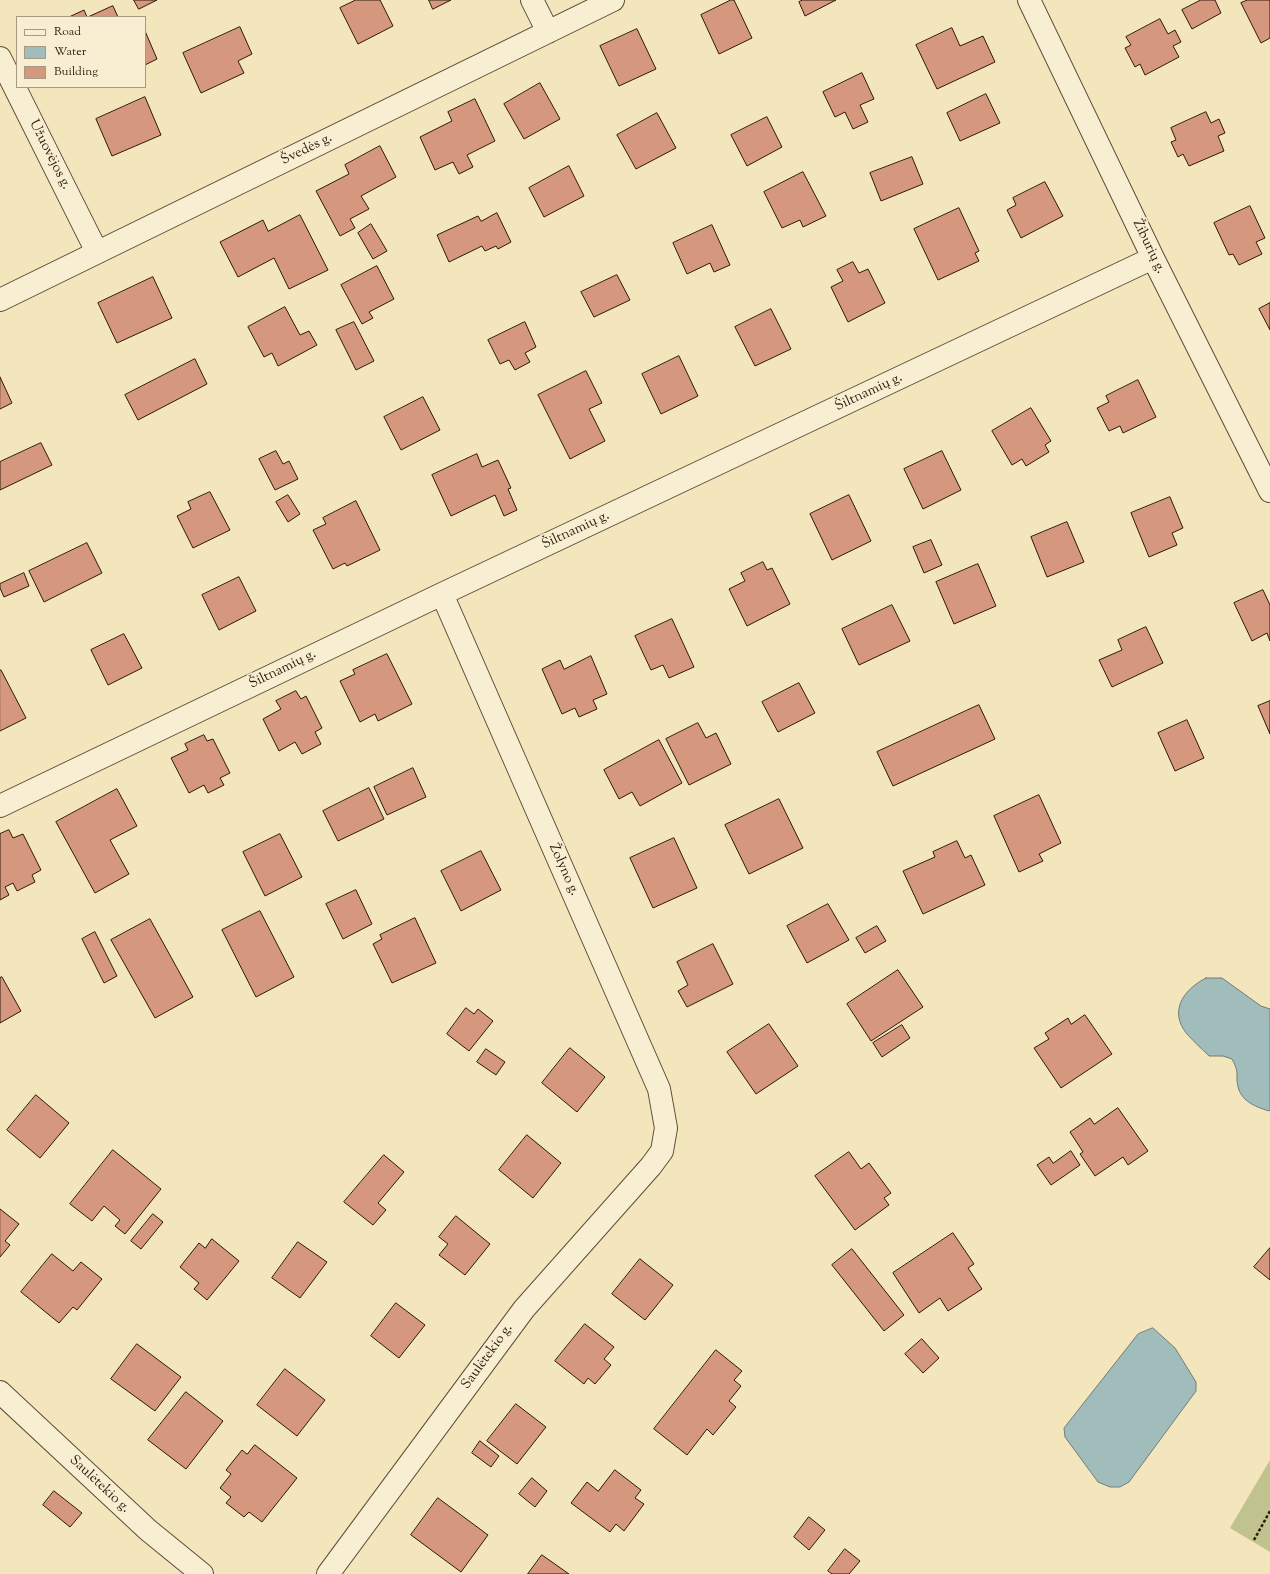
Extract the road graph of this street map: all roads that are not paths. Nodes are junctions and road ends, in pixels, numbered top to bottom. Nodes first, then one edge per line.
1 (532, 0) edge
2 (613, 0) edge
3 (1030, 0) edge
4 (548, 32) junction
5 (0, 58) edge
6 (97, 252) junction
7 (1153, 258) junction
8 (0, 300) edge
9 (1270, 491) edge
10 (442, 594) junction
11 (0, 806) edge
12 (662, 1151) joint
13 (0, 1392) edge
14 (202, 1574) edge
15 (328, 1574) edge

1 - 4 street
2 - 4 street, Švedės g.
3 - 7 street, Žiburių g.
4 - 6 street, Švedės g.
5 - 6 street, Užuovėjos g.
6 - 8 street, Švedės g.
7 - 9 street, Žiburių g.
7 - 10 street, Šiltnamių g.
10 - 11 street, Šiltnamių g.
10 - 12 street, Žolyno g.
12 - 15 street, Saulėtekio g.
13 - 14 street, Saulėtekio g.

